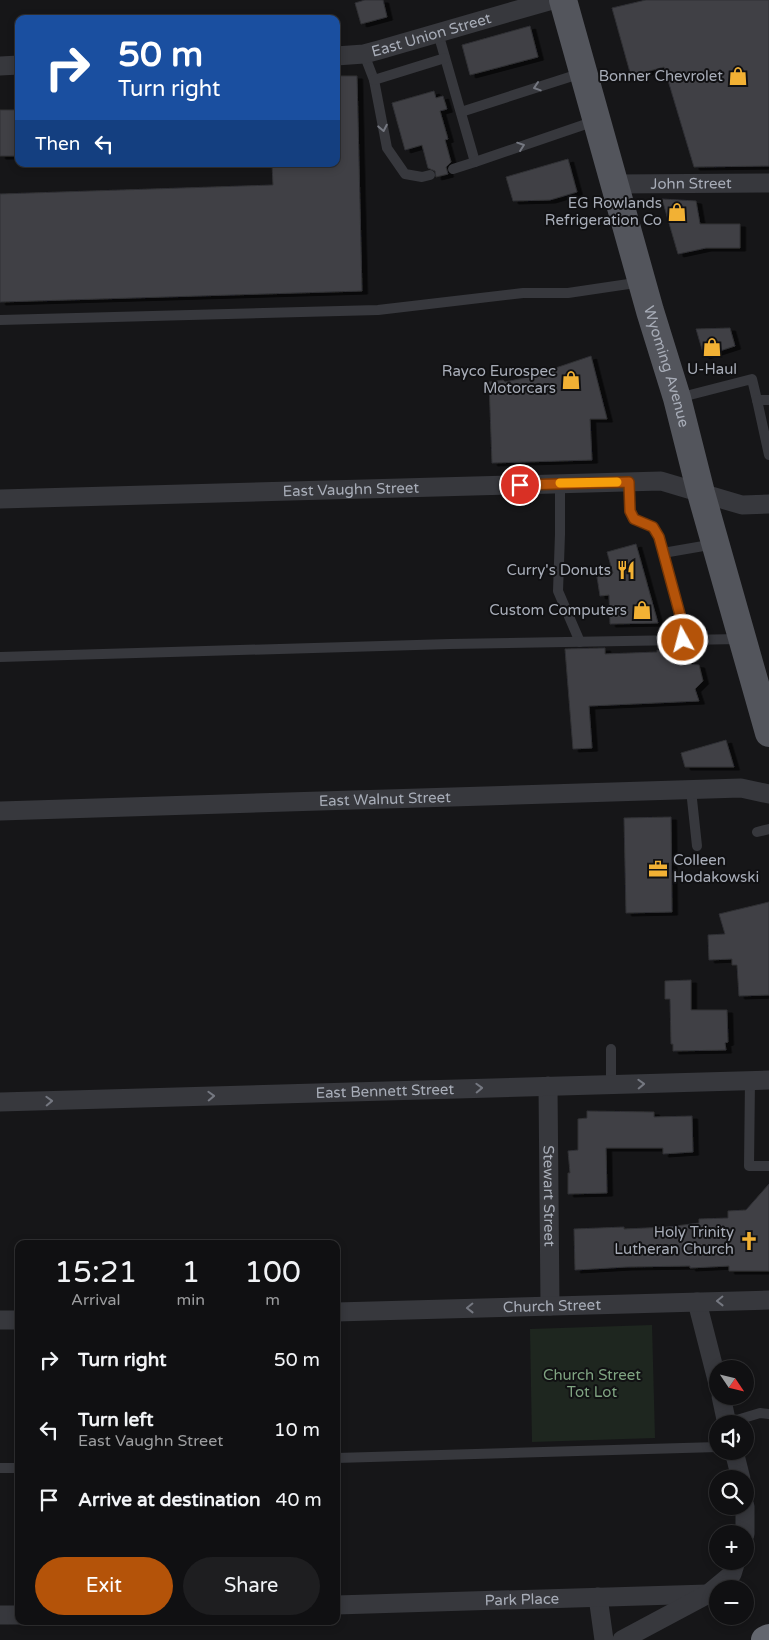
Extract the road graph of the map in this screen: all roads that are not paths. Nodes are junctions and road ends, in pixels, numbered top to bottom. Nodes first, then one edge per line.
1 (552, 0) edge
2 (562, 0) edge
3 (438, 33) junction
4 (364, 54) junction
5 (340, 56) edge
6 (445, 58) junction
7 (15, 65) edge
8 (0, 66) edge
9 (583, 72) junction
10 (374, 80) junction
11 (461, 112) junction
12 (596, 121) junction
13 (475, 162) junction
14 (453, 169) dead end
15 (430, 175) dead end
16 (769, 183) edge
17 (615, 184) junction
18 (642, 282) junction
19 (0, 320) edge
20 (677, 398) junction
21 (756, 400) junction
22 (769, 400) edge
23 (764, 413) edge
24 (769, 455) edge
25 (629, 482) junction
26 (560, 484) junction
27 (701, 493) junction
28 (0, 499) edge
29 (769, 504) edge
30 (716, 543) junction
31 (663, 552) junction
32 (742, 639) junction
33 (683, 640) junction
34 (580, 642) junction
35 (0, 657) edge
36 (769, 733) edge
37 (691, 790) junction
38 (769, 794) edge
39 (0, 811) edge
40 (769, 829) edge
41 (757, 832) dead end
42 (697, 846) dead end
43 (611, 1049) dead end
44 (750, 1080) junction
45 (769, 1080) edge
46 (611, 1084) junction
47 (548, 1086) junction
48 (0, 1102) edge
49 (769, 1166) edge
50 (769, 1300) edge
51 (697, 1302) junction
52 (550, 1306) junction
53 (340, 1312) edge
54 (0, 1320) edge
55 (15, 1320) edge
56 (712, 1360) edge
57 (769, 1414) edge
58 (753, 1415) edge
59 (709, 1447) edge
60 (340, 1458) edge
61 (0, 1468) edge
62 (15, 1468) edge
63 (733, 1570) edge
64 (708, 1594) junction
65 (598, 1597) junction
66 (340, 1605) edge
67 (0, 1615) edge
68 (15, 1615) edge
69 (769, 1638) edge
70 (604, 1640) edge
71 (622, 1640) edge
72 (765, 1640) edge

1 - 3 street, East Union Street
2 - 9 main road, Wyoming Avenue
3 - 4 street, East Union Street
3 - 6 lane
4 - 5 street, East Union Street
4 - 10 lane
6 - 10 lane
6 - 11 lane
7 - 8 street
9 -> 11 lane
9 - 12 main road, Wyoming Avenue
10 -> 15 lane
11 - 13 lane
13 -> 12 lane
12 - 17 main road, Wyoming Avenue
13 - 14 lane
16 - 17 street, John Street
17 - 18 main road, Wyoming Avenue
18 - 19 lane
18 - 20 main road, Wyoming Avenue
20 - 21 lane
20 - 27 main road, Wyoming Avenue
21 - 22 lane
21 - 23 lane
23 - 24 lane
25 - 26 street, East Vaughn Street
25 - 27 street, East Vaughn Street
25 - 31 lane
26 - 28 street, East Vaughn Street
26 - 34 lane
27 - 29 street, East Vaughn Street
27 - 30 main road, Wyoming Avenue
30 - 31 lane
30 - 32 main road, Wyoming Avenue
31 - 33 lane
32 - 33 lane
32 - 36 main road, Wyoming Avenue
33 - 34 lane
34 - 35 lane
37 - 38 street, East Walnut Street
37 - 39 street, East Walnut Street
37 - 42 lane
40 - 41 lane
43 - 46 lane
44 - 45 street, East Bennett Street
46 -> 44 street, East Bennett Street
44 - 49 lane
46 - 47 street, East Bennett Street
48 -> 47 street, East Bennett Street
47 - 52 street, Stewart Street
50 -> 51 street, Church Street
51 - 52 street, Church Street
51 - 56 street
52 -> 53 street, Church Street
54 - 55 street
57 - 58 lane
59 - 60 lane
61 - 62 lane
63 - 64 street
64 - 65 street, Park Place
64 - 71 street
65 - 66 street, Park Place
65 - 70 street
67 - 68 street
69 - 72 highway

